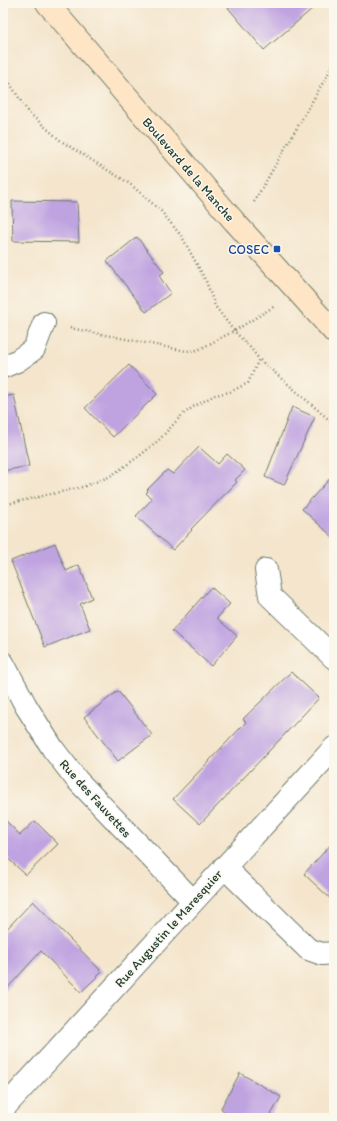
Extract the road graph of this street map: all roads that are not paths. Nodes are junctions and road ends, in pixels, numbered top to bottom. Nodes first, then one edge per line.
1 (47, 3) edge
2 (44, 323) road end
3 (334, 332) edge
4 (3, 367) edge
5 (266, 570) dead end
6 (334, 658) edge
7 (3, 663) edge
8 (334, 748) edge
9 (224, 867) junction
10 (193, 901) junction
11 (334, 954) edge
12 (3, 1109) edge

1 - 3 main road, Boulevard de la Manche
2 - 4 street
5 - 6 street
7 - 10 street, Rue des Fauvettes
8 - 9 street, Rue Augustin le Maresquier
9 - 10 street, Rue Augustin le Maresquier
9 - 11 street
10 - 12 street, Rue Augustin le Maresquier

